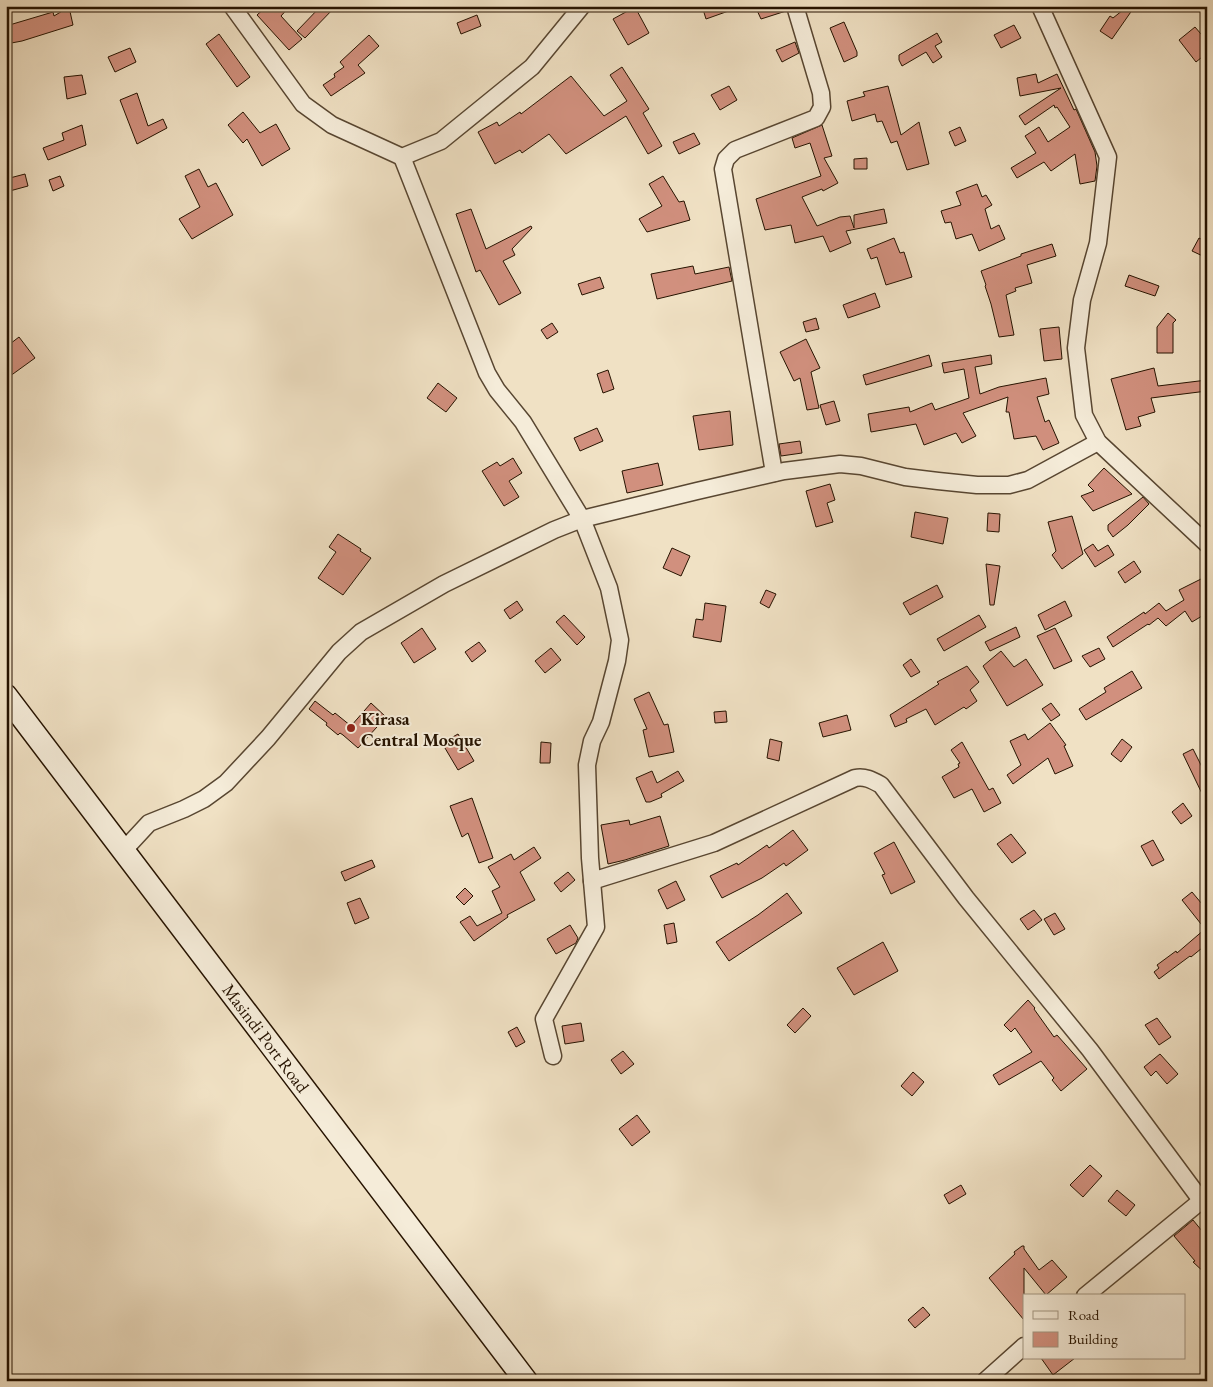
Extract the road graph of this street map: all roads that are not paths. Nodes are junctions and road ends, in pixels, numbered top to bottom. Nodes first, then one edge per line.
1 (232, 6) edge
2 (582, 6) edge
3 (795, 6) edge
4 (1040, 6) edge
5 (402, 157) junction
6 (1098, 442) junction
7 (774, 473) junction
8 (582, 519) junction
9 (1207, 544) edge
10 (6, 696) edge
11 (124, 850) junction
12 (592, 881) junction
13 (553, 1056) dead end
14 (1204, 1198) edge
15 (1088, 1294) edge
16 (1023, 1347) edge
17 (526, 1381) edge
18 (984, 1381) edge

1 - 5 street
2 - 5 street
3 - 7 street
4 - 6 street
5 - 8 street
6 - 7 street
6 - 9 street
7 - 8 street
8 - 11 street
8 - 12 street
10 - 11 main road, Masindi Port Road
11 - 17 main road, Masindi Port Road
12 - 13 street
12 - 14 street
14 - 15 street
16 - 18 street

